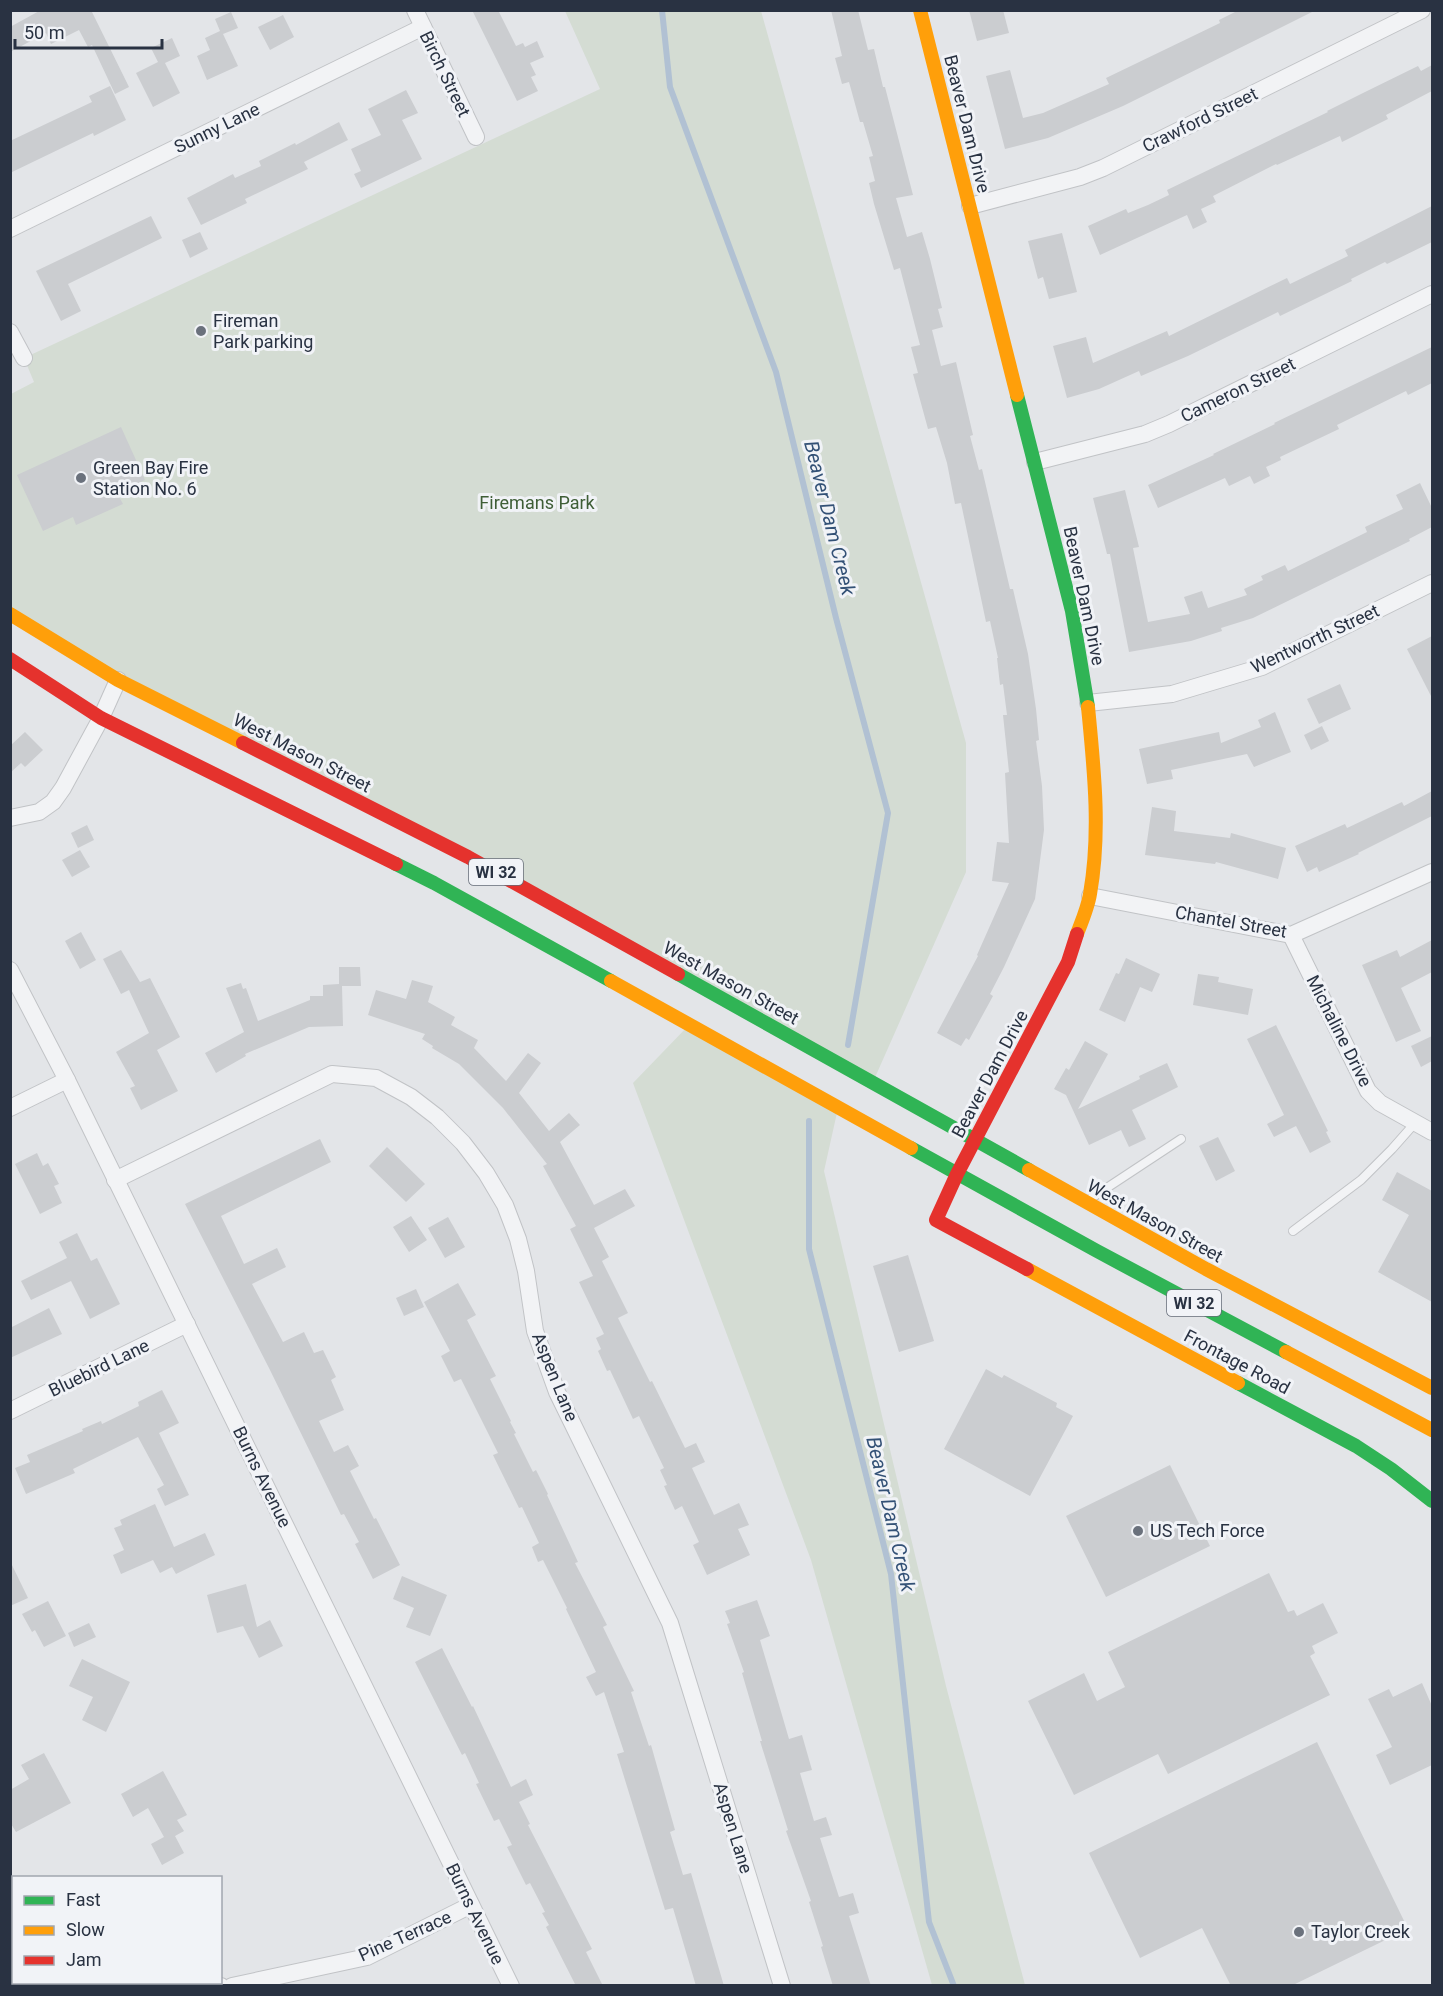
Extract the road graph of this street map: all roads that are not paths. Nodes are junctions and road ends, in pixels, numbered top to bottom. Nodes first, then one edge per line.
1 (415, 10) edge
2 (920, 10) edge
3 (1422, 10) edge
4 (423, 27) junction
5 (476, 136) dead end
6 (970, 206) junction
7 (10, 229) edge
8 (1432, 294) edge
9 (10, 332) edge
10 (24, 358) dead end
11 (1035, 462) junction
12 (1432, 582) edge
13 (10, 614) edge
14 (10, 659) edge
15 (118, 680) junction
16 (1088, 703) junction
17 (101, 718) junction
18 (10, 818) edge
19 (1432, 872) edge
20 (1089, 896) junction
21 (1291, 934) junction
22 (10, 970) edge
23 (67, 1080) junction
24 (10, 1108) edge
25 (1415, 1123) junction
26 (1432, 1132) edge
27 (1181, 1139) dead end
28 (975, 1142) junction
29 (957, 1174) junction
30 (115, 1180) junction
31 (1085, 1203) junction
32 (1293, 1231) dead end
33 (187, 1324) junction
34 (1432, 1388) edge
35 (10, 1411) edge
36 (1432, 1430) edge
37 (1432, 1501) edge
38 (471, 1905) junction
39 (195, 1984) edge
40 (220, 1986) edge
41 (232, 1986) edge
42 (511, 1986) edge
43 (782, 1986) edge

1 - 4 street, Birch Street
2 - 6 main road, Beaver Dam Drive
3 - 6 street, Crawford Street
4 - 5 street, Birch Street
4 - 7 street, Sunny Lane
6 - 11 main road, Beaver Dam Drive
8 - 11 street, Cameron Street
9 - 10 street
11 - 16 main road, Beaver Dam Drive
12 - 16 street, Wentworth Street
13 - 15 main road, West Mason Street / WI 32
14 - 17 main road, WI 32
15 - 17 street
15 - 28 main road, West Mason Street / WI 32
16 - 20 main road, Beaver Dam Drive
17 - 18 street
17 - 29 main road, WI 32
19 - 21 street, Chantel Street
20 - 21 street, Chantel Street
20 - 28 main road, Beaver Dam Drive
21 - 25 street, Michaline Drive
22 - 23 street, Burns Avenue
23 - 24 street
23 - 30 street, Burns Avenue
25 - 26 street, Michaline Drive
25 - 32 lane
27 - 31 lane
28 - 29 main road, Beaver Dam Drive
28 - 31 main road, West Mason Street / WI 32
29 - 36 main road, WI 32
29 - 37 main road, Frontage Road
30 - 33 street, Burns Avenue
30 - 43 street, Aspen Lane
31 - 34 main road, West Mason Street / WI 32
33 - 35 street, Bluebird Lane
33 - 38 street, Burns Avenue
38 - 41 street, Pine Terrace
38 - 42 street, Burns Avenue
39 - 40 street

